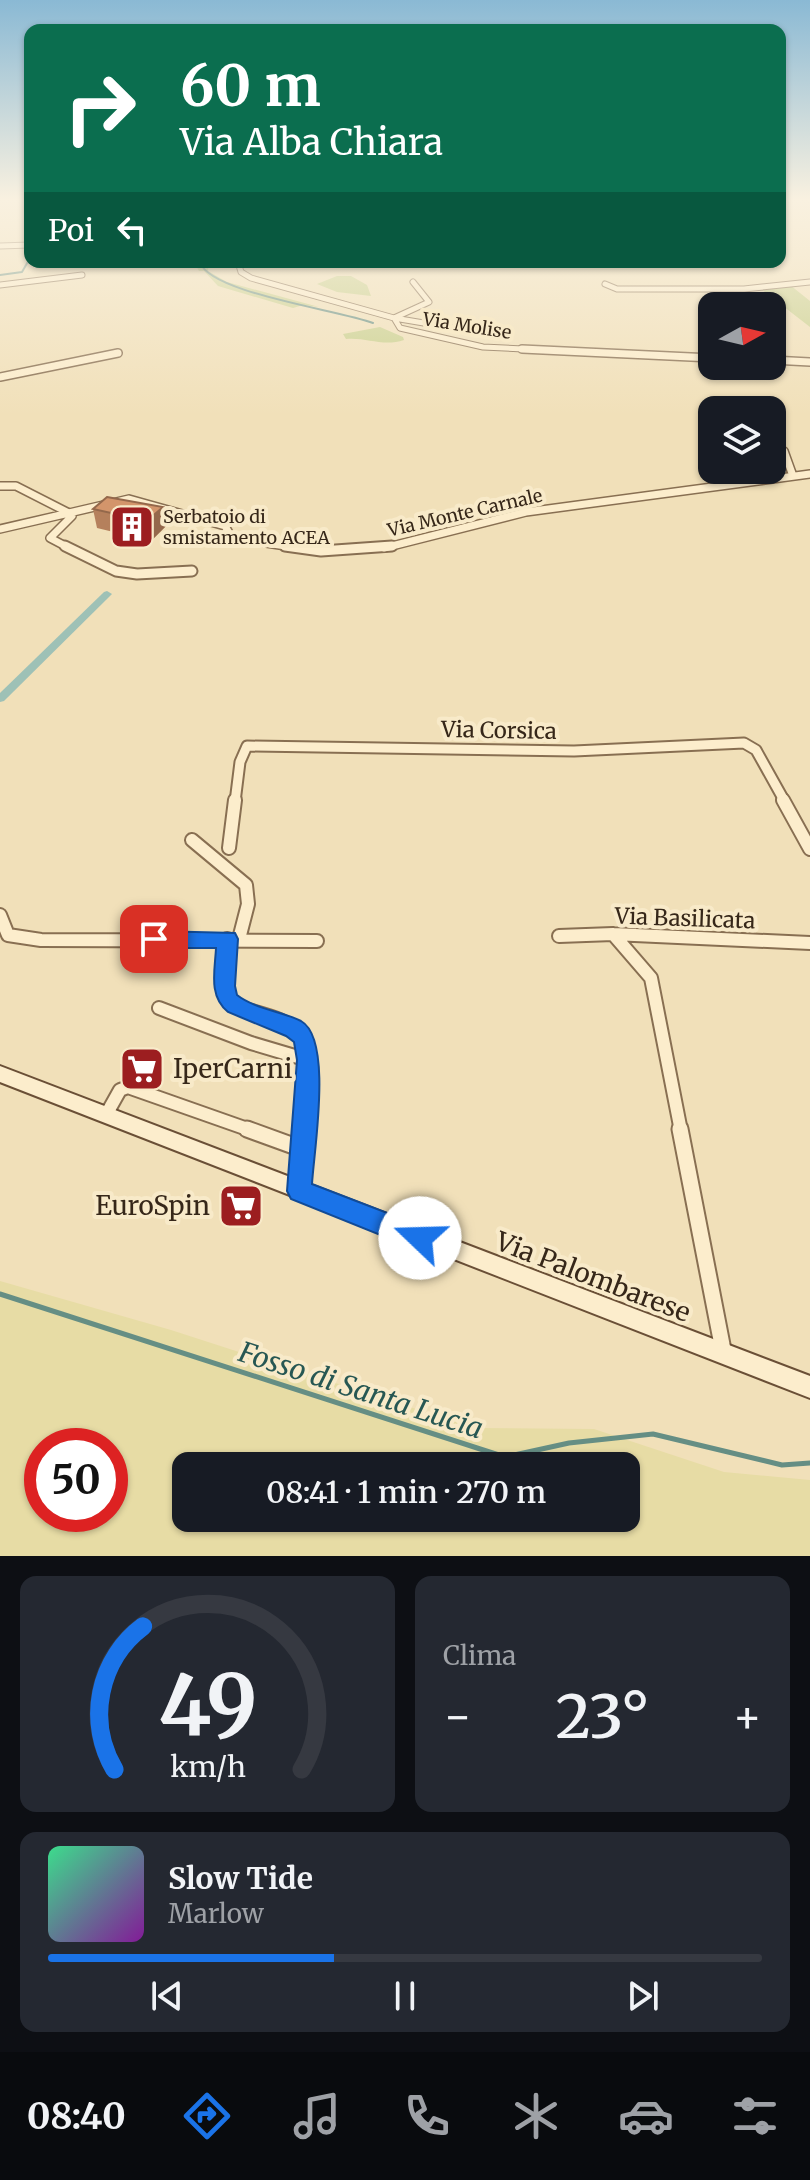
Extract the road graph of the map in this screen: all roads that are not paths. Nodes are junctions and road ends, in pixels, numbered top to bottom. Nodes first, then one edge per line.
1 (241, 271) edge
2 (82, 275) dead end
3 (413, 282) dead end
4 (810, 282) edge
5 (605, 284) dead end
6 (0, 285) edge
7 (394, 318) junction
8 (483, 333) dead end
9 (118, 353) dead end
10 (698, 357) edge
11 (786, 361) edge
12 (810, 362) edge
13 (0, 377) edge
14 (786, 457) edge
15 (810, 474) edge
16 (793, 476) junction
17 (2, 486) edge
18 (70, 514) junction
19 (0, 529) edge
20 (192, 571) dead end
21 (192, 840) dead end
22 (229, 848) dead end
23 (810, 849) edge
24 (0, 915) edge
25 (613, 934) junction
26 (559, 936) dead end
27 (233, 939) junction
28 (317, 941) dead end
29 (810, 943) edge
30 (159, 1008) dead end
31 (308, 1060) junction
32 (0, 1074) edge
33 (106, 1115) junction
34 (302, 1149) junction
35 (299, 1191) junction
36 (724, 1355) junction
37 (810, 1387) edge

1 - 7 street, Via Molise
2 - 6 street
3 - 7 street
4 - 5 street
7 - 8 street
7 - 10 street, Via Molise
9 - 13 street
11 - 12 street
14 - 16 street
15 - 16 street, Via Monte Carnale
16 - 18 street, Via Monte Carnale
17 - 18 street
18 - 19 street
18 - 20 street
21 - 27 street
22 - 23 street, Via Corsica
24 - 27 street
25 - 26 street, Via Basilicata
25 - 29 street, Via Basilicata
25 - 36 street
27 - 28 street
27 - 31 street
30 - 31 street
31 - 34 street
32 - 33 main road, Via Palombarese
33 - 34 street
33 - 35 main road, Via Palombarese
34 - 35 street
35 - 36 main road, Via Palombarese
36 - 37 main road, Via Palombarese

